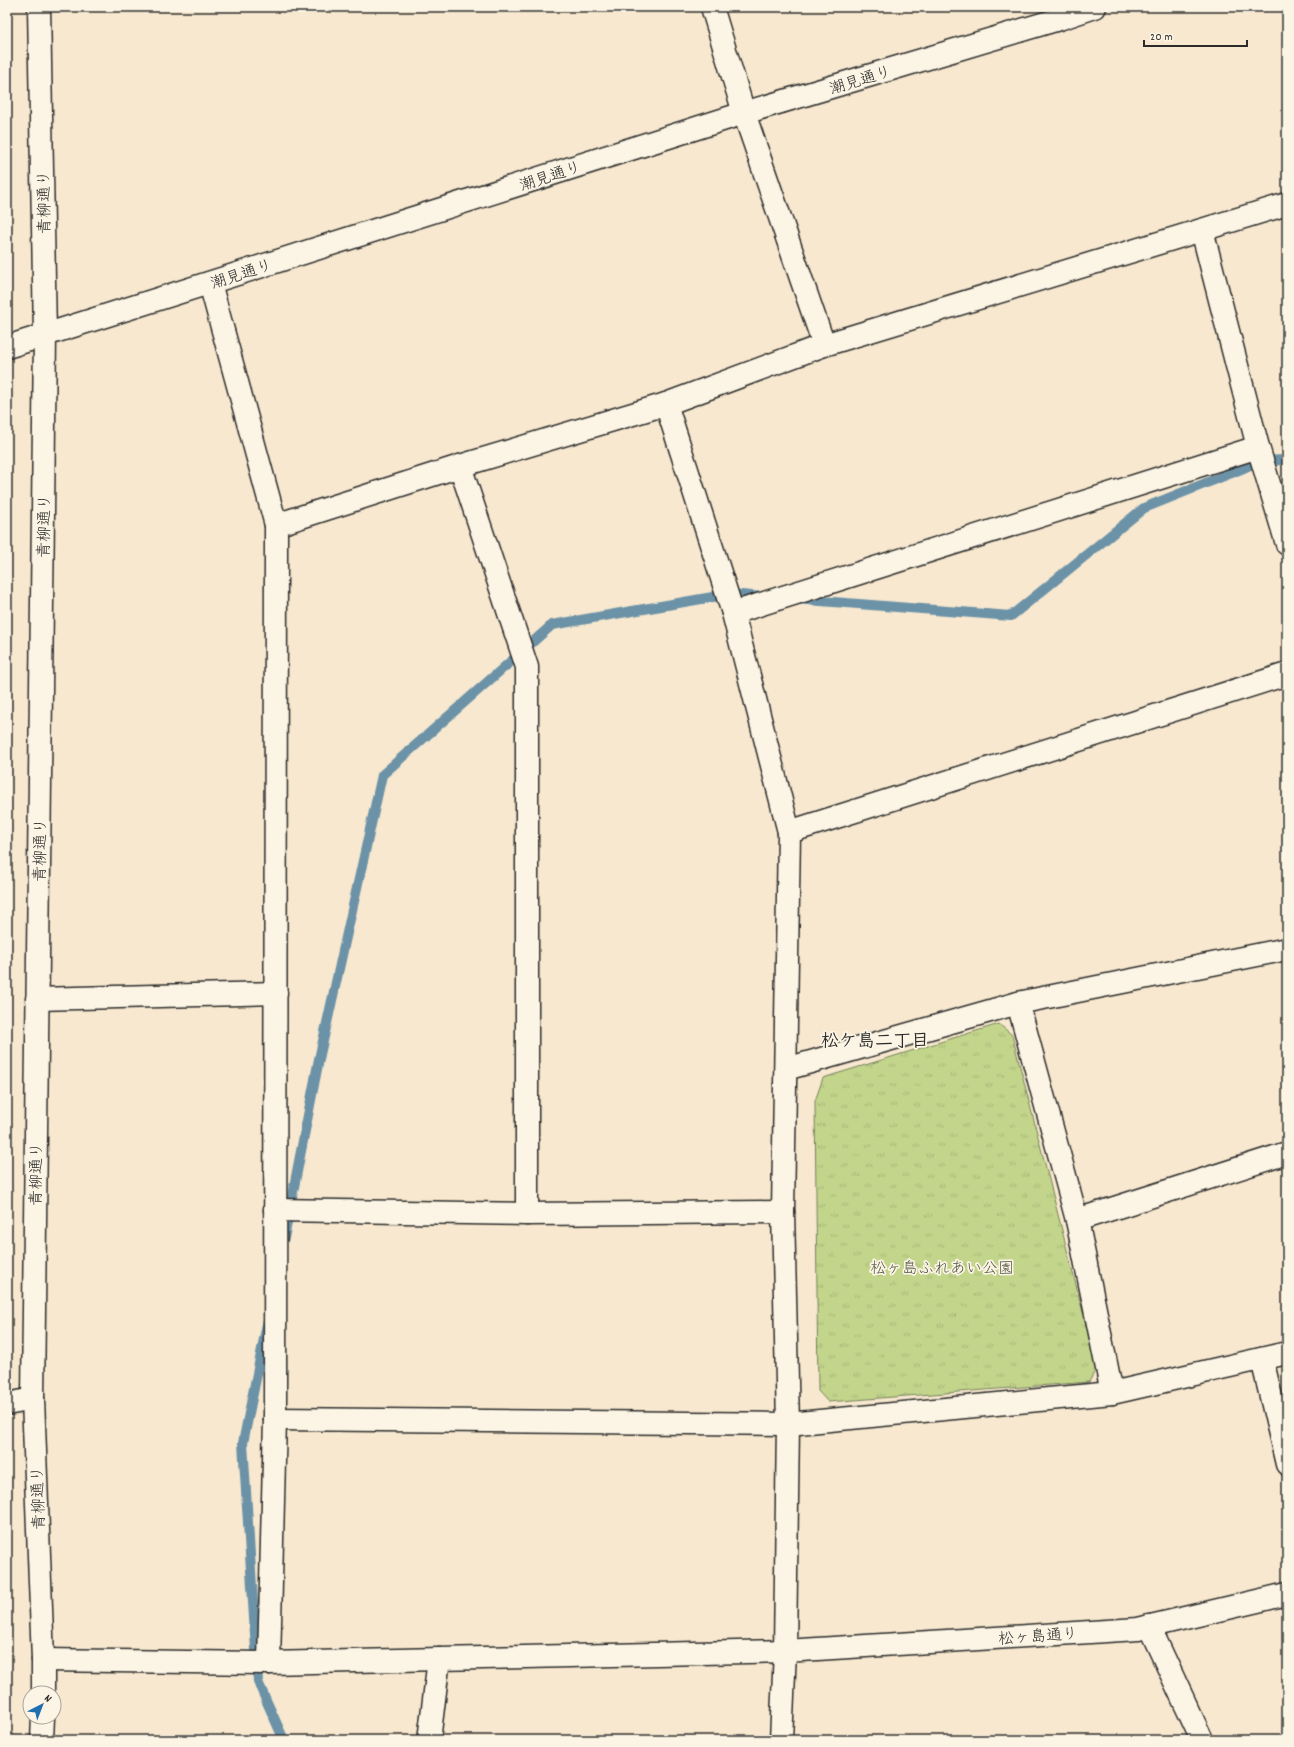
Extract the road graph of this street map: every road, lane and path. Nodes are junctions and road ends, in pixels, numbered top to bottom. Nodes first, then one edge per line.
1 (39, 7) edge
2 (712, 7) edge
3 (1095, 7) edge
4 (744, 113) junction
5 (1287, 204) edge
6 (1202, 230) junction
7 (210, 283) junction
8 (45, 335) junction
9 (824, 345) junction
10 (7, 347) edge
11 (666, 404) junction
12 (1258, 446) junction
13 (460, 466) junction
14 (276, 525) junction
15 (1287, 544) edge
16 (734, 613) junction
17 (1287, 674) edge
18 (789, 832) junction
19 (1287, 949) edge
20 (276, 993) junction
21 (37, 998) junction
22 (1018, 1003) junction
23 (786, 1069) junction
24 (1287, 1153) edge
25 (275, 1210) junction
26 (783, 1212) junction
27 (527, 1214) junction
28 (1077, 1220) junction
29 (1287, 1353) edge
30 (1262, 1358) junction
31 (1112, 1393) junction
32 (33, 1399) junction
33 (7, 1404) edge
34 (275, 1419) junction
35 (788, 1424) junction
36 (1287, 1464) edge
37 (1287, 1594) edge
38 (1149, 1626) junction
39 (785, 1652) junction
40 (439, 1659) junction
41 (43, 1660) junction
42 (269, 1663) junction
43 (43, 1685) edge
44 (43, 1725) edge
45 (42, 1740) edge
46 (429, 1740) edge
47 (781, 1740) edge
48 (1202, 1740) edge

1 - 8 street, 青柳通り
2 - 4 street
3 - 4 street, 潮見通り
4 - 7 street, 潮見通り
4 - 9 street
5 - 6 street
6 - 9 street
6 - 12 street
7 - 8 street, 潮見通り
7 - 14 street
8 - 10 street, 潮見通り
8 - 21 street, 青柳通り
9 - 11 street
11 - 13 street
11 - 16 street
12 - 15 street
12 - 16 street
13 - 14 street
13 - 27 street
14 - 20 street
16 - 18 street
17 - 18 street
18 - 23 street
19 - 22 street
20 - 21 street
20 - 25 street
21 - 32 street, 青柳通り
22 - 23 street
22 - 28 street
23 - 26 street
24 - 28 street
25 - 27 street
25 - 34 street
26 - 27 street
26 - 35 street
28 - 31 street
29 - 30 street
30 - 31 street
30 - 36 street
31 - 35 street
32 - 33 street
32 - 41 street, 青柳通り
34 - 35 street
34 - 42 street
35 - 39 street
37 - 38 street, 松ヶ島通り
38 - 39 street, 松ヶ島通り
38 - 48 street
39 - 40 street, 松ヶ島通り
39 - 47 street
40 - 42 street, 松ヶ島通り
40 - 46 street
41 - 42 street, 松ヶ島通り
41 - 43 street, 青柳通り
44 - 45 street

